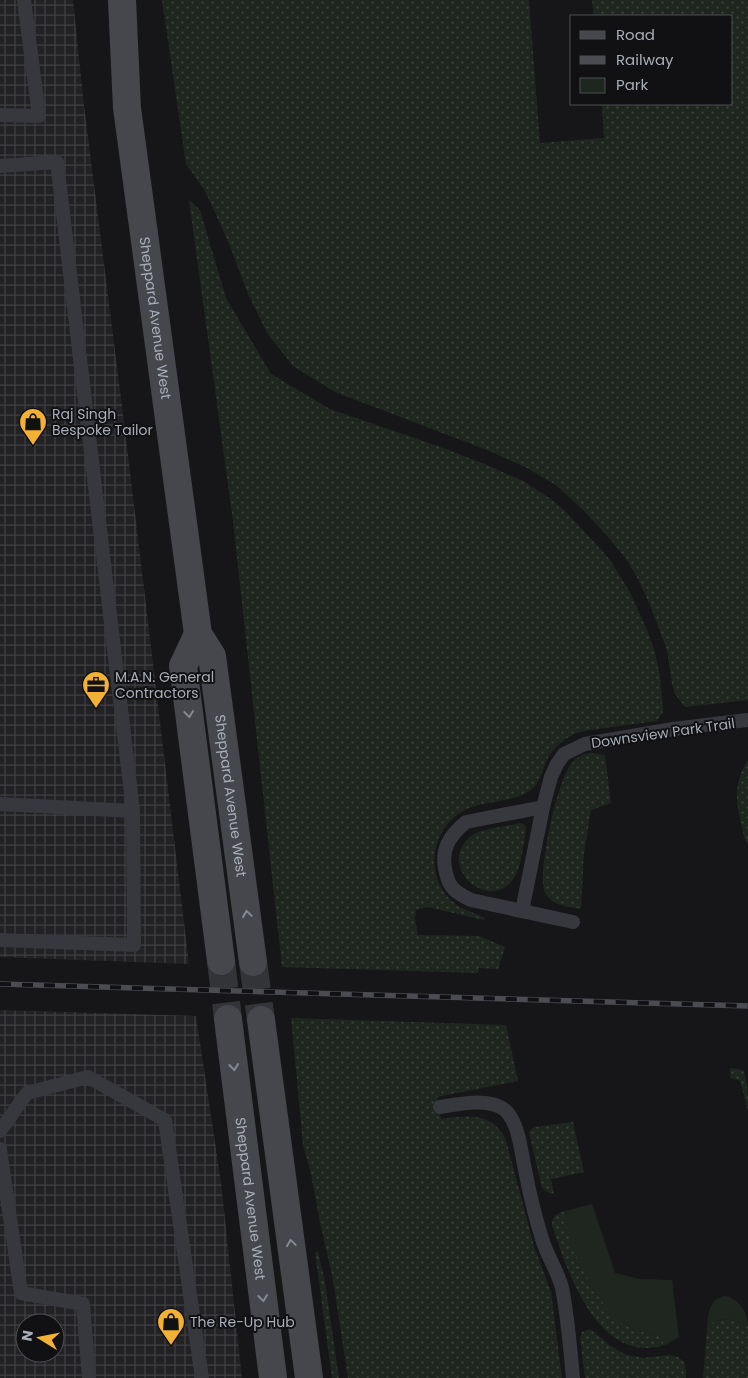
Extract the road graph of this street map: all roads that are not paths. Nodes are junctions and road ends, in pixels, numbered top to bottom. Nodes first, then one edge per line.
1 (24, 0) edge
2 (122, 0) edge
3 (0, 114) edge
4 (0, 166) edge
5 (198, 634) junction
6 (748, 720) edge
7 (0, 804) edge
8 (543, 808) junction
9 (133, 811) junction
10 (522, 912) junction
11 (573, 922) dead end
12 (0, 940) edge
13 (220, 961) tunnel mouth
14 (254, 962) tunnel mouth
15 (228, 1018) tunnel mouth
16 (261, 1020) tunnel mouth
17 (440, 1107) dead end
18 (0, 1131) edge
19 (0, 1149) edge
20 (89, 1378) edge
21 (202, 1378) edge
22 (273, 1378) edge
23 (309, 1378) edge
24 (573, 1378) edge

1 - 3 lane
2 - 5 main road, Sheppard Avenue West
4 - 9 lane
5 -> 13 main road
14 -> 5 main road, Sheppard Avenue West
6 - 8 lane, Downsview Park Trail
7 - 9 lane
8 - 10 lane, Downsview Park Trail
8 - 10 lane
9 - 12 lane
10 - 11 lane
15 -> 22 main road, Sheppard Avenue West
23 -> 16 main road
17 - 24 lane
18 - 21 lane
19 - 20 lane

